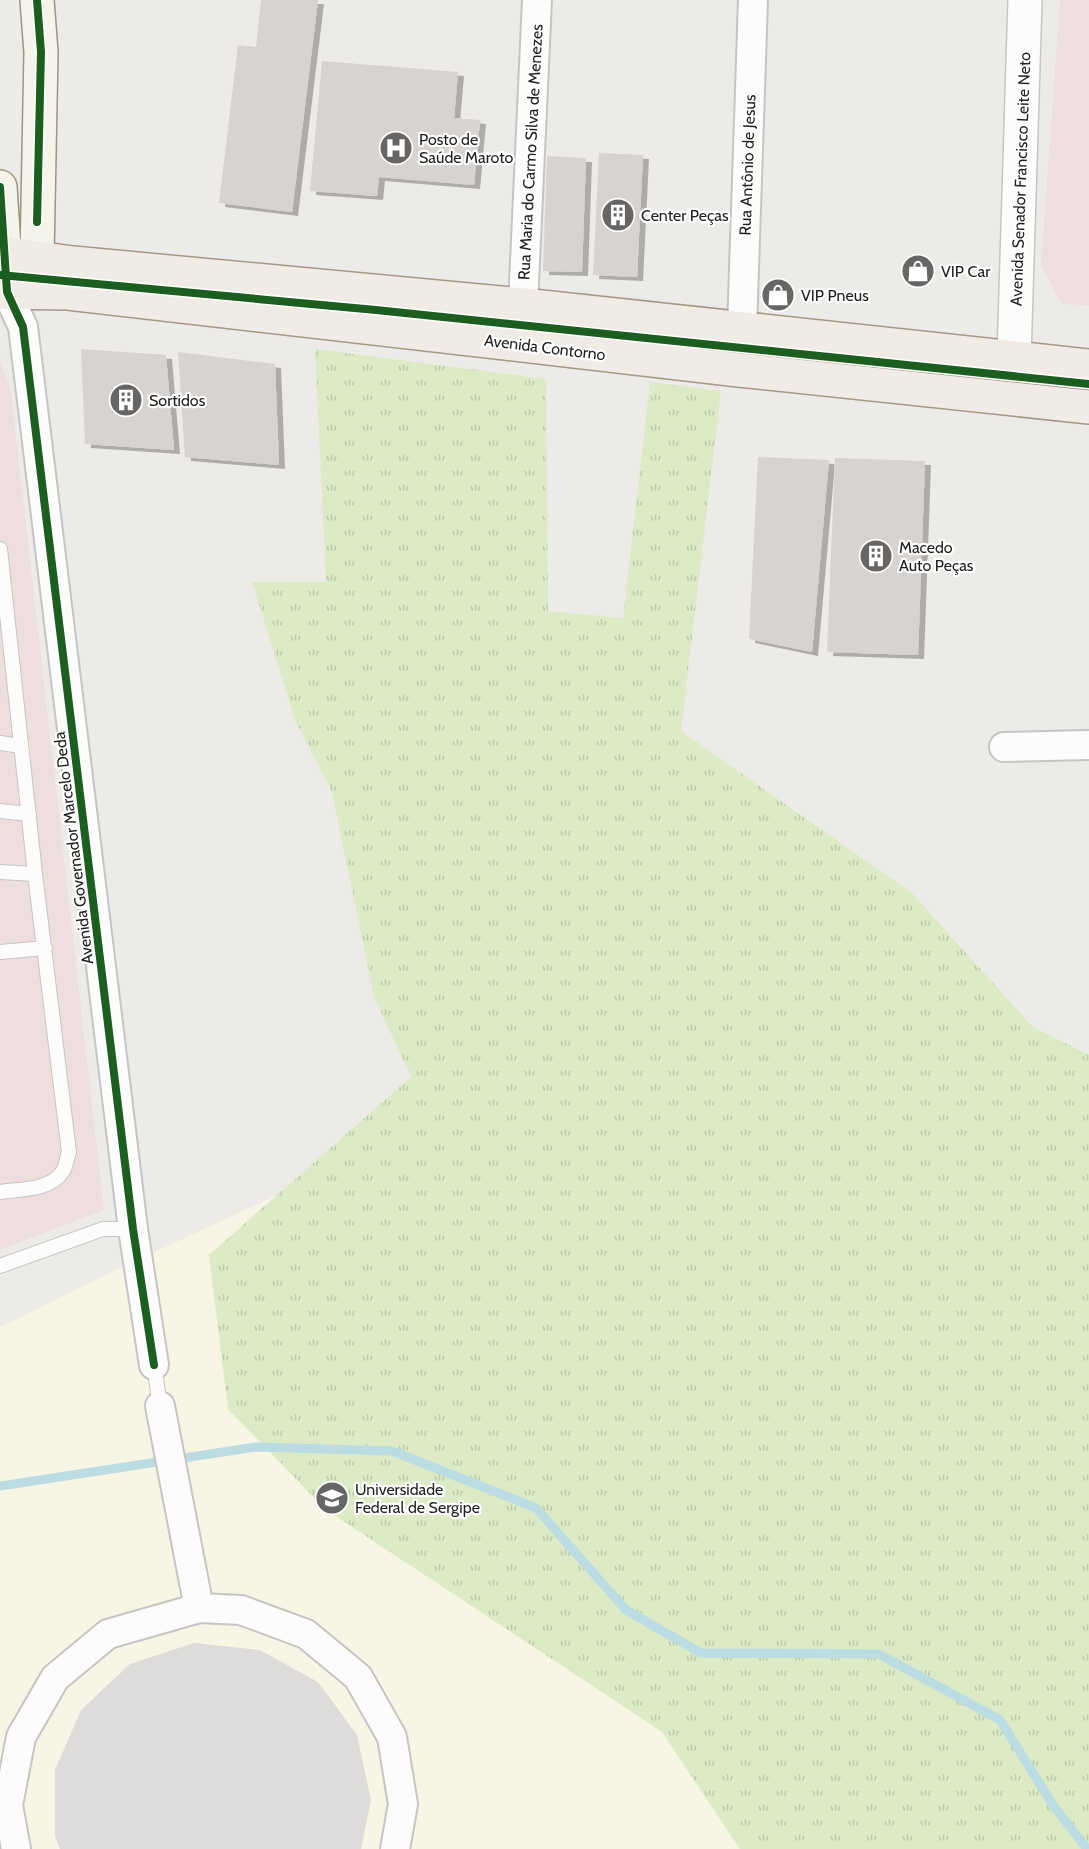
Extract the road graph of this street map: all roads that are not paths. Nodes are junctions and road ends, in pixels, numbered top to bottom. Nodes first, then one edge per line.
1 (37, 0) edge
2 (537, 0) edge
3 (753, 0) edge
4 (1025, 0) edge
5 (0, 188) edge
6 (14, 255) edge
7 (15, 292) edge
8 (523, 305) junction
9 (742, 329) junction
10 (1014, 357) junction
11 (1089, 366) edge
12 (1089, 407) edge
13 (0, 549) edge
14 (2, 581) edge
15 (6, 659) edge
16 (0, 743) edge
17 (1089, 745) edge
18 (21, 746) junction
19 (1004, 747) dead end
20 (0, 811) edge
21 (29, 814) junction
22 (0, 872) edge
23 (35, 874) junction
24 (45, 948) junction
25 (0, 952) edge
26 (0, 1192) edge
27 (133, 1229) junction
28 (0, 1266) edge
29 (154, 1365) joint
30 (160, 1406) joint
31 (198, 1608) junction
32 (16, 1849) edge
33 (395, 1849) edge

1 - 6 main road
2 - 8 street, Rua Maria do Carmo Silva de Menezes
3 - 9 street, Rua Antônio de Jesus
4 - 10 street, Avenida Senador Francisco Leite Neto
5 - 6 main road
6 - 7 main road
6 - 8 main road
7 - 12 main road, Avenida Contorno
7 - 27 street, Avenida Governador Marcelo Deda
8 - 9 main road
9 - 10 main road
10 - 11 main road
13 - 14 lane
14 - 15 lane
15 - 18 lane
16 - 18 lane
17 - 19 street
18 - 21 lane
20 - 21 lane
21 - 23 lane
22 - 23 lane
23 - 24 lane
24 - 25 lane
24 - 26 lane
27 - 28 lane
27 - 29 street, Avenida Governador Marcelo Deda
29 - 30 lane, Avenida Governador Marcelo Deda
30 - 31 street, Avenida Governador Marcelo Deda
31 - 32 street
31 - 33 street

